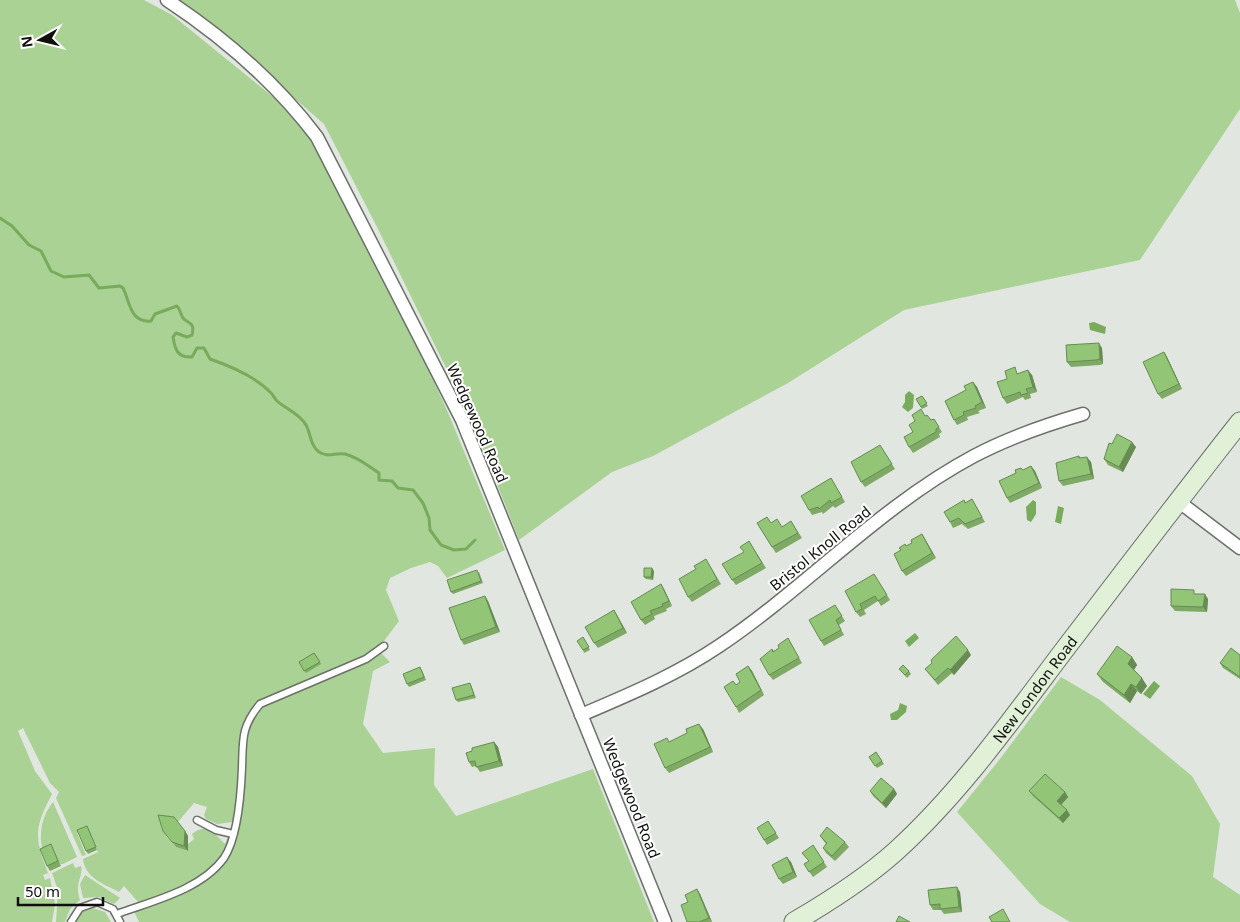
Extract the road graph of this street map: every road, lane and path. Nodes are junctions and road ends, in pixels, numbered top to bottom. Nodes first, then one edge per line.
1 (167, 0) edge
2 (1083, 414) dead end
3 (1240, 422) edge
4 (1178, 501) junction
5 (1240, 548) edge
6 (384, 646) dead end
7 (581, 714) junction
8 (197, 820) dead end
9 (233, 834) junction
10 (117, 914) junction
11 (71, 922) edge
12 (120, 922) edge
13 (664, 922) edge
14 (794, 922) edge

1 - 7 street, Wedgewood Road
2 - 7 street, Bristol Knoll Road
3 - 4 main road, New London Road
4 - 5 street
4 - 14 main road, New London Road
6 - 9 lane
7 - 13 street, Wedgewood Road
8 - 9 lane
9 - 10 lane
10 - 11 lane
10 - 12 lane

